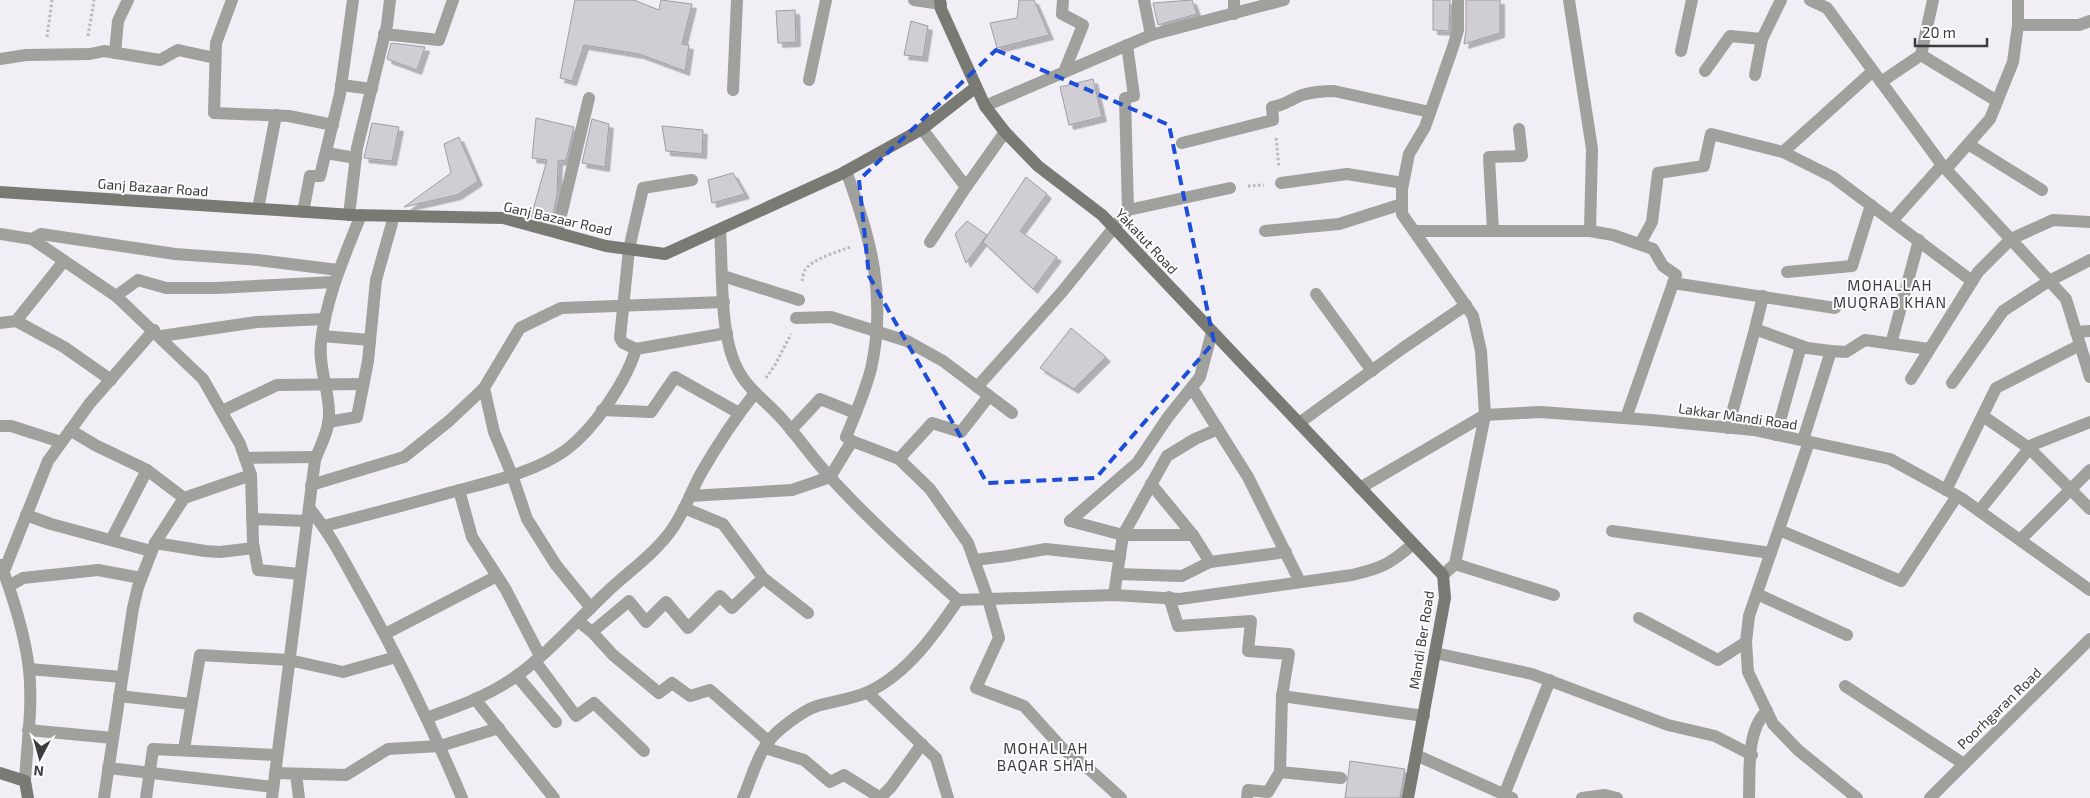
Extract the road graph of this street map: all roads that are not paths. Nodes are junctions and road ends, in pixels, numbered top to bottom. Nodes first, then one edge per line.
1 (128, 0) edge
2 (232, 0) edge
3 (353, 0) edge
4 (390, 0) edge
5 (453, 0) edge
6 (737, 0) edge
7 (826, 0) edge
8 (914, 0) edge
9 (1063, 0) edge
10 (1144, 0) edge
11 (1234, 0) edge
12 (1284, 0) edge
13 (1458, 0) edge
14 (1569, 0) edge
15 (1692, 0) edge
16 (1781, 0) edge
17 (1810, 0) edge
18 (1933, 0) edge
19 (2018, 0) edge
20 (940, 2) edge
21 (1234, 14) junction
22 (2090, 21) edge
23 (2018, 25) junction
24 (384, 34) junction
25 (1151, 35) junction
26 (1762, 38) junction
27 (1127, 45) junction
28 (1680, 51) dead end
29 (115, 53) junction
30 (1921, 55) junction
31 (214, 58) junction
32 (0, 59) edge
33 (1705, 71) dead end
34 (1873, 71) junction
35 (1064, 72) junction
36 (1755, 75) dead end
37 (809, 80) dead end
38 (1881, 82) junction
39 (341, 85) junction
40 (976, 88) junction
41 (372, 89) junction
42 (733, 90) dead end
43 (589, 98) dead end
44 (1997, 101) junction
45 (985, 106) junction
46 (1430, 112) junction
47 (276, 116) junction
48 (333, 125) junction
49 (922, 129) junction
50 (1519, 129) dead end
51 (1005, 132) junction
52 (1182, 143) dead end
53 (1968, 144) junction
54 (1784, 152) junction
55 (326, 153) junction
56 (356, 158) junction
57 (1944, 167) junction
58 (846, 171) junction
59 (692, 180) dead end
60 (1281, 183) road end
61 (1404, 183) junction
62 (966, 187) junction
63 (1230, 188) road end
64 (2042, 190) dead end
65 (0, 192) edge
66 (1402, 204) junction
67 (1872, 204) junction
68 (258, 209) junction
69 (1128, 210) junction
70 (303, 212) junction
71 (355, 215) junction
72 (394, 216) junction
73 (1894, 220) junction
74 (2090, 222) edge
75 (1115, 228) junction
76 (720, 230) junction
77 (1265, 231) dead end
78 (1414, 231) junction
79 (1493, 231) junction
80 (557, 232) junction
81 (1590, 232) junction
82 (0, 234) edge
83 (32, 238) junction
84 (2011, 239) junction
85 (1919, 240) junction
86 (930, 242) dead end
87 (1640, 244) junction
88 (629, 249) junction
89 (2090, 260) edge
90 (64, 261) junction
91 (1787, 272) dead end
92 (336, 276) junction
93 (723, 276) junction
94 (2049, 280) junction
95 (1972, 281) junction
96 (1674, 283) junction
97 (1316, 294) dead end
98 (116, 296) junction
99 (1763, 296) junction
100 (799, 300) dead end
101 (724, 302) junction
102 (623, 305) junction
103 (1466, 305) junction
104 (1834, 308) dead end
105 (796, 318) dead end
106 (325, 320) junction
107 (16, 321) junction
108 (0, 323) edge
109 (876, 330) junction
110 (1756, 330) junction
111 (2090, 331) edge
112 (1212, 332) junction
113 (2076, 332) junction
114 (157, 333) junction
115 (727, 333) junction
116 (322, 336) junction
117 (370, 340) junction
118 (1891, 344) junction
119 (2080, 345) junction
120 (1801, 346) junction
121 (636, 349) junction
122 (1929, 349) junction
123 (1831, 351) junction
124 (1372, 371) junction
125 (2090, 377) edge
126 (111, 380) junction
127 (1911, 380) dead end
128 (1952, 383) dead end
129 (363, 384) junction
130 (325, 385) junction
131 (976, 387) junction
132 (484, 388) junction
133 (1192, 388) junction
134 (755, 393) junction
135 (988, 396) junction
136 (602, 410) junction
137 (222, 411) junction
138 (739, 413) junction
139 (855, 413) junction
140 (1012, 413) dead end
141 (1485, 415) junction
142 (1983, 416) junction
143 (1626, 418) junction
144 (328, 422) junction
145 (2090, 422) edge
146 (1299, 424) junction
147 (0, 426) edge
148 (1728, 428) junction
149 (1218, 429) junction
150 (70, 430) junction
151 (791, 430) junction
152 (1776, 435) junction
153 (852, 441) junction
154 (1806, 441) junction
155 (61, 442) junction
156 (2029, 448) junction
157 (316, 456) junction
158 (245, 458) junction
159 (900, 459) junction
160 (147, 470) junction
161 (2090, 470) edge
162 (251, 474) junction
163 (512, 475) junction
164 (830, 477) junction
165 (1151, 484) junction
166 (311, 485) junction
167 (1360, 488) junction
168 (459, 490) junction
169 (2070, 490) junction
170 (1952, 493) junction
171 (184, 498) junction
172 (687, 502) junction
173 (308, 508) junction
174 (2090, 509) edge
175 (1979, 511) junction
176 (26, 515) junction
177 (252, 519) junction
178 (307, 521) junction
179 (324, 526) junction
180 (1779, 530) junction
181 (1612, 531) dead end
182 (1123, 535) junction
183 (1193, 535) junction
184 (111, 540) junction
185 (2020, 540) junction
186 (1413, 544) junction
187 (153, 547) junction
188 (254, 548) junction
189 (1286, 552) junction
190 (1771, 553) junction
191 (1120, 557) junction
192 (974, 560) junction
193 (1210, 562) junction
194 (1455, 564) junction
195 (2, 566) edge
196 (300, 574) junction
197 (1117, 574) junction
198 (1443, 575) junction
199 (497, 576) junction
200 (141, 578) junction
201 (763, 578) junction
202 (1300, 582) junction
203 (9, 586) junction
204 (2090, 590) edge
205 (1757, 594) junction
206 (1114, 595) junction
207 (1554, 596) dead end
208 (1169, 598) junction
209 (988, 599) junction
210 (958, 600) junction
211 (591, 608) junction
212 (808, 613) dead end
213 (1639, 618) dead end
214 (578, 621) junction
215 (592, 632) junction
216 (385, 634) junction
217 (1847, 635) dead end
218 (2090, 639) edge
219 (1746, 642) junction
220 (1435, 653) junction
221 (396, 657) junction
222 (537, 659) junction
223 (289, 660) junction
224 (29, 669) junction
225 (517, 676) junction
226 (122, 677) junction
227 (1550, 680) junction
228 (1845, 686) dead end
229 (868, 692) junction
230 (119, 696) junction
231 (1282, 696) junction
232 (475, 700) junction
233 (191, 704) junction
234 (1767, 710) junction
235 (1424, 716) junction
236 (426, 718) junction
237 (556, 722) dead end
238 (499, 728) junction
239 (28, 730) junction
240 (113, 738) junction
241 (922, 744) junction
242 (767, 745) junction
243 (440, 746) junction
244 (184, 749) junction
245 (644, 751) dead end
246 (277, 755) junction
247 (1416, 755) junction
248 (1752, 755) junction
249 (1964, 764) junction
250 (108, 768) junction
251 (1280, 772) junction
252 (0, 773) edge
253 (149, 773) junction
254 (275, 773) junction
255 (296, 774) junction
256 (1341, 778) dead end
257 (25, 781) junction
258 (272, 793) edge
259 (1508, 796) edge
260 (28, 798) edge
261 (104, 798) edge
262 (146, 798) edge
263 (299, 798) edge
264 (462, 798) edge
265 (554, 798) edge
266 (743, 798) edge
267 (880, 798) edge
268 (948, 798) edge
269 (1121, 798) edge
270 (1248, 798) edge
271 (1408, 798) edge
272 (1582, 798) edge
273 (1618, 798) edge
274 (1749, 798) edge
275 (1857, 798) edge
276 (1930, 798) edge

1 - 29 street
2 - 31 street
3 - 39 street
4 - 24 street
5 - 24 street
6 - 42 street
7 - 37 street
8 - 20 street
9 - 35 street
10 - 25 street
11 - 21 street
12 - 21 street
13 - 46 street
14 - 81 street
15 - 28 street
16 - 26 street
17 - 34 street
18 - 30 street
19 - 23 street
20 - 40 street, Yakatut Road
21 - 25 street
22 - 23 street
23 - 44 street
24 - 41 street
25 - 27 street
26 - 33 street
26 - 36 street
27 - 35 street
27 - 69 street
29 - 31 street
29 - 32 street
30 - 38 street
30 - 44 street
31 - 47 street
34 - 38 street
34 - 54 street
35 - 45 street
38 - 57 street
39 - 41 street
39 - 48 street
40 - 45 street, Yakatut Road
40 - 49 street, Ganj Bazaar Road
41 - 56 street
43 - 80 street
44 - 53 street
45 - 51 street, Yakatut Road
46 - 52 street
46 - 61 street
47 - 48 street
47 - 68 street
48 - 55 street
49 - 58 street, Ganj Bazaar Road
49 - 62 street
50 - 79 street
51 - 62 street
51 - 75 street, Yakatut Road
53 - 57 street
53 - 64 street
54 - 67 street
54 - 87 street
55 - 56 street
55 - 70 street
56 - 71 street
57 - 73 street
57 - 84 street
58 - 76 street, Ganj Bazaar Road
58 - 109 street
59 - 88 street
60 - 61 street
61 - 66 street
62 - 86 street
63 - 69 street
65 - 68 street, Ganj Bazaar Road
66 - 77 street
66 - 78 street
67 - 73 street
67 - 91 street
68 - 70 street, Ganj Bazaar Road
69 - 75 street
70 - 71 street, Ganj Bazaar Road
71 - 72 street, Ganj Bazaar Road
71 - 92 street
72 - 80 street, Ganj Bazaar Road
72 - 117 street
73 - 85 street
74 - 84 street
75 - 112 street, Yakatut Road
75 - 131 street
76 - 88 street, Ganj Bazaar Road
76 - 93 street
78 - 79 street
78 - 103 street
79 - 81 street
80 - 88 street, Ganj Bazaar Road
81 - 87 street
82 - 83 street
83 - 90 street
83 - 92 street
84 - 94 street
84 - 95 street
85 - 95 street
85 - 118 street
87 - 96 street
88 - 102 street
89 - 94 street
90 - 98 street
90 - 107 street
92 - 98 street
92 - 106 street
93 - 100 street
93 - 101 street
94 - 113 street
94 - 128 street
95 - 122 street
96 - 99 street
96 - 143 street
97 - 124 street
98 - 114 street
99 - 104 street
99 - 110 street
101 - 102 street
101 - 115 street
102 - 121 street
102 - 132 street
103 - 124 street
103 - 141 street
105 - 109 street
106 - 114 street
106 - 116 street
107 - 108 street
107 - 126 street
109 - 131 street
109 - 139 street
110 - 120 street
110 - 148 street
111 - 113 street
112 - 133 street
112 - 146 street, Yakatut Road
113 - 119 street
114 - 126 street
114 - 137 street
115 - 121 street
115 - 134 street
116 - 117 street
116 - 130 street
117 - 129 street
118 - 122 street
118 - 123 street
119 - 125 street
119 - 142 street
120 - 123 street
120 - 152 street
121 - 136 street
122 - 127 street
123 - 154 street
124 - 146 street
126 - 150 street
129 - 130 street
129 - 144 street
130 - 137 street
130 - 144 street
131 - 135 street
132 - 163 street
132 - 166 street
133 - 149 street
133 - 182 street
134 - 138 street
134 - 151 street
135 - 140 street
135 - 159 street
136 - 138 street
136 - 163 street
137 - 158 street
138 - 172 street
139 - 151 street
139 - 153 street
141 - 143 street, Lakkar Mandi Road
141 - 167 street, Lakkar Mandi Road
141 - 194 street
142 - 156 street
142 - 170 street
143 - 148 street, Lakkar Mandi Road
144 - 157 street
145 - 156 street
146 - 167 street, Yakatut Road
147 - 155 street
148 - 152 street, Lakkar Mandi Road
149 - 165 street
149 - 189 street
150 - 155 street
150 - 160 street
151 - 164 street
152 - 154 street, Lakkar Mandi Road
153 - 159 street
153 - 164 street
154 - 170 street, Lakkar Mandi Road
154 - 180 street
155 - 176 street
156 - 169 street
156 - 175 street
157 - 158 street
157 - 166 street
158 - 162 street
159 - 192 street
160 - 171 street
160 - 184 street
161 - 169 street
162 - 171 street
162 - 177 street
163 - 168 street
163 - 211 street
164 - 172 street
164 - 210 street
165 - 182 street
165 - 183 street
166 - 173 street
167 - 186 street, Mandi Ber Road
168 - 179 street
168 - 199 street
169 - 174 street
169 - 185 street
170 - 175 street, Lakkar Mandi Road
170 - 180 street
171 - 187 street
172 - 201 street
172 - 211 street
173 - 178 street
173 - 179 street
175 - 185 street, Lakkar Mandi Road
176 - 184 street
176 - 195 street
177 - 178 street
177 - 188 street
178 - 196 street
179 - 216 street
180 - 190 street
181 - 190 street
182 - 183 street
182 - 191 street
183 - 193 street
184 - 187 street
185 - 204 street, Lakkar Mandi Road
186 - 198 street, Mandi Ber Road
186 - 202 street
187 - 188 street
187 - 200 street
188 - 196 street
189 - 193 street
189 - 202 street
190 - 205 street
191 - 192 street
191 - 197 street
192 - 209 street
193 - 197 street
194 - 198 street
194 - 207 street
195 - 203 street
196 - 223 street
197 - 206 street
198 - 220 street, Mandi Ber Road
199 - 216 street
199 - 222 street
200 - 203 street
200 - 226 street
201 - 212 street
201 - 215 street
202 - 208 street
203 - 224 street
205 - 217 street
205 - 219 street
206 - 208 street
206 - 209 street
208 - 231 street
209 - 210 street
209 - 269 street
210 - 229 street
211 - 214 street
213 - 219 street
214 - 215 street
214 - 222 street
215 - 242 street
216 - 221 street
218 - 249 street, Poorhgaran Road
219 - 234 street
220 - 227 street
220 - 235 street, Mandi Ber Road
221 - 223 street
221 - 236 street
222 - 225 street
222 - 245 street
223 - 233 street
223 - 246 street
224 - 226 street
224 - 239 street
225 - 232 street
225 - 237 street
226 - 230 street
227 - 248 street
227 - 259 street
228 - 249 street
229 - 241 street
229 - 242 street
230 - 233 street
230 - 240 street
231 - 235 street
231 - 251 street
232 - 236 street
232 - 238 street
233 - 244 street
234 - 248 street
234 - 275 street
235 - 247 street, Mandi Ber Road
236 - 243 street
238 - 243 street
238 - 265 street
239 - 240 street
239 - 257 street
240 - 250 street
241 - 267 street
241 - 268 street
242 - 266 street
242 - 267 street
243 - 255 street
243 - 264 street
244 - 246 street
244 - 253 street
246 - 254 street
247 - 259 street
247 - 271 street, Mandi Ber Road
248 - 274 street
249 - 276 street, Poorhgaran Road
250 - 253 street
250 - 261 street
251 - 256 street
251 - 270 street
252 - 257 street
253 - 258 street
253 - 262 street
254 - 255 street
254 - 258 street
255 - 263 street
257 - 260 street
272 - 273 street

